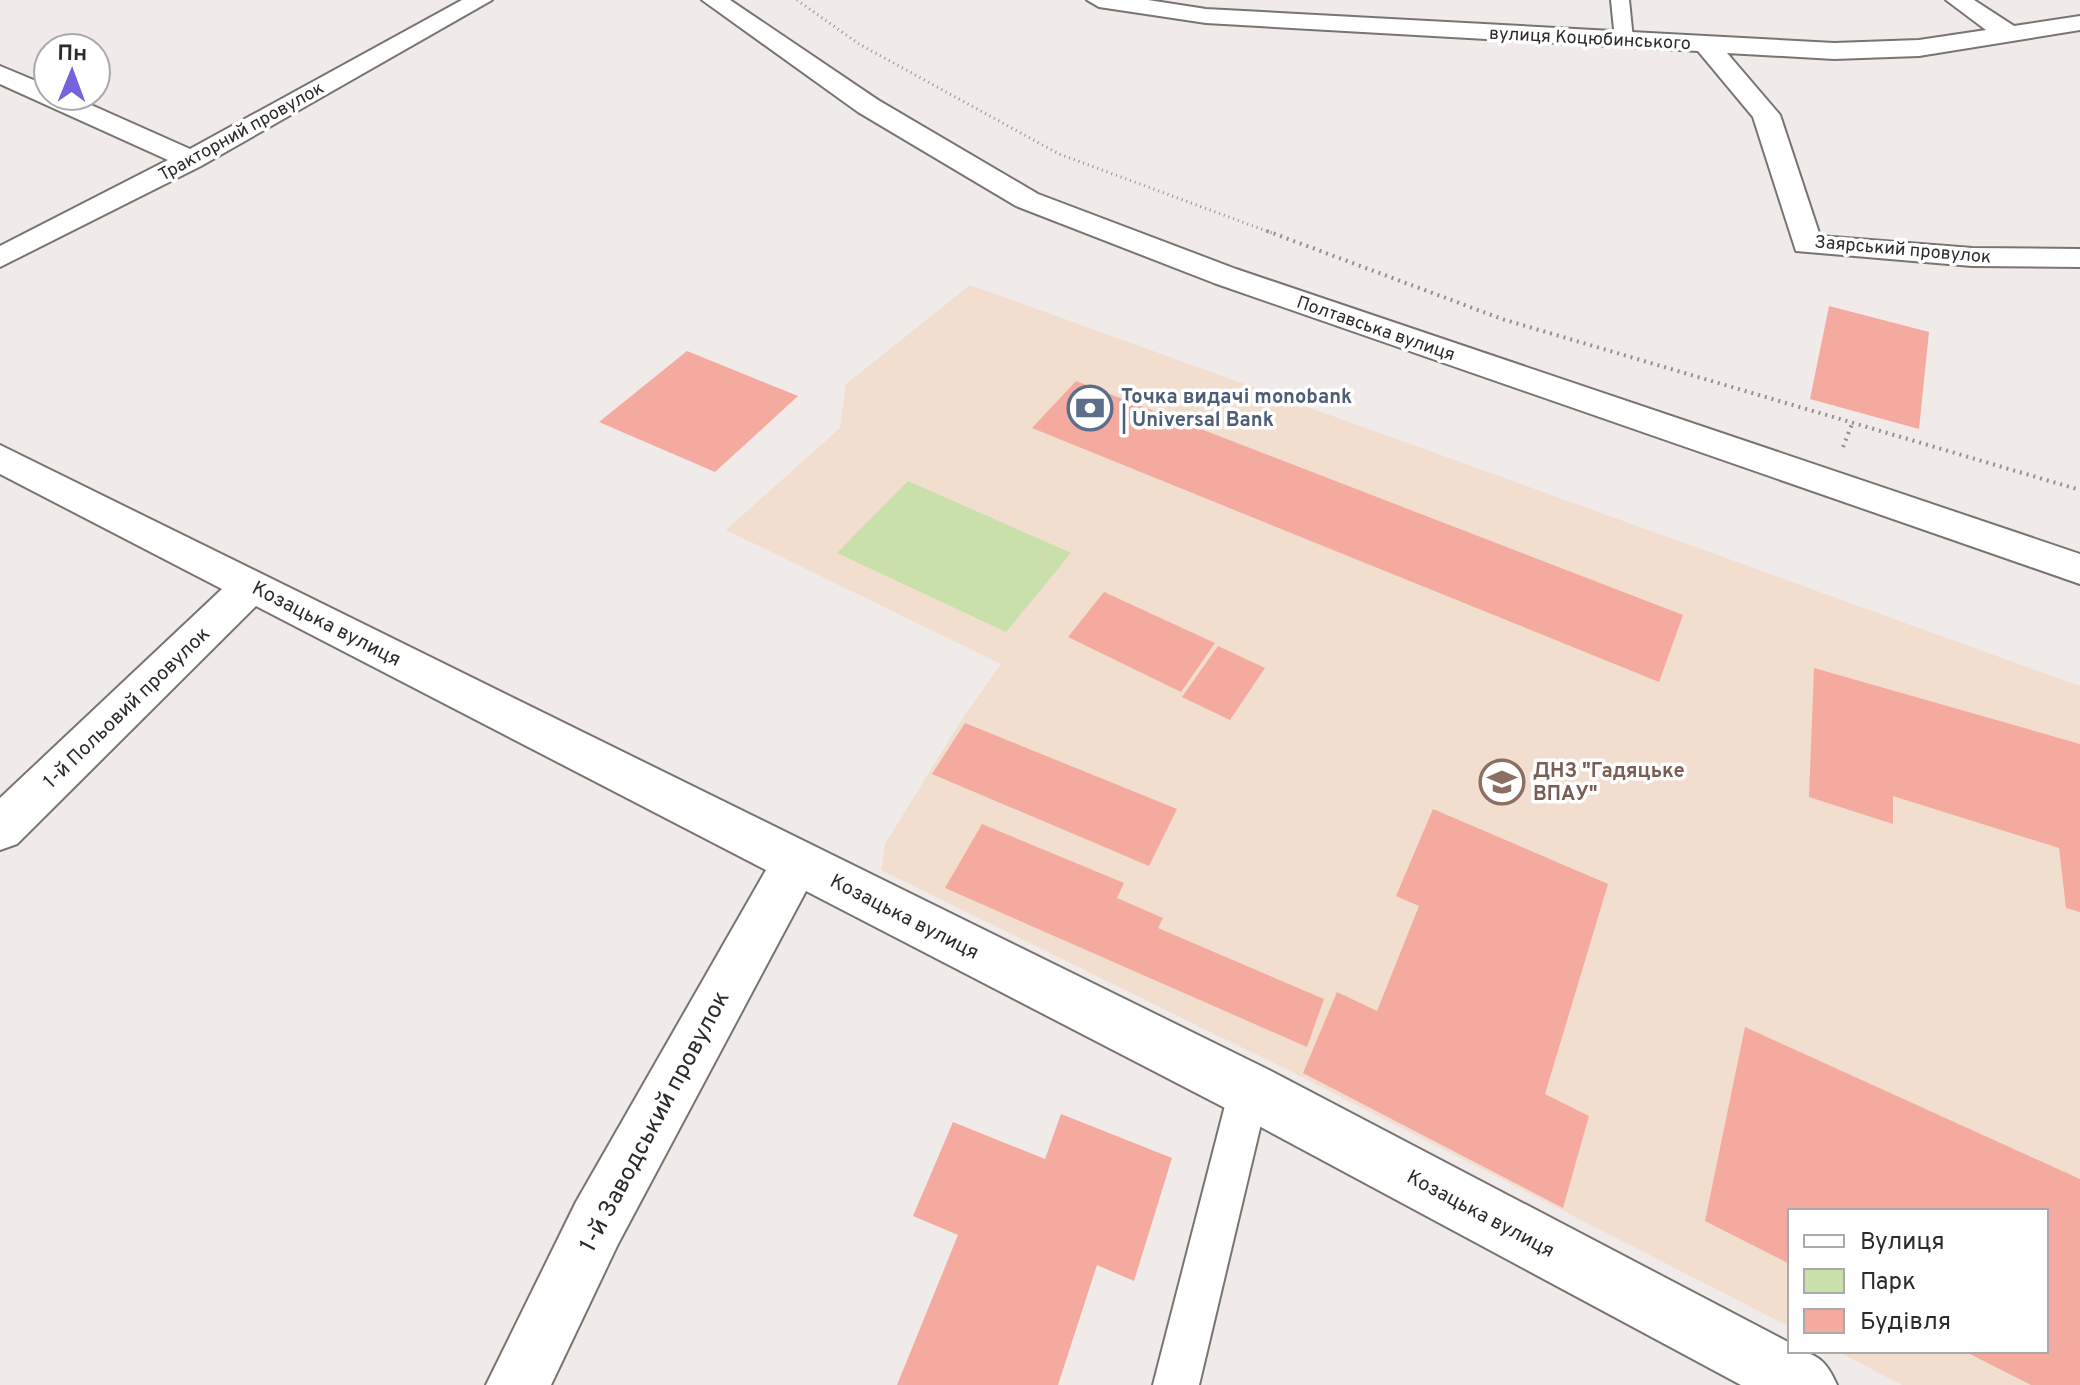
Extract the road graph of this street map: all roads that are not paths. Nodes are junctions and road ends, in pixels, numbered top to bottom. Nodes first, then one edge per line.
1 (480, 0) edge
2 (714, 0) edge
3 (1099, 0) edge
4 (1620, 0) edge
5 (1958, 0) edge
6 (1143, 3) edge
7 (2080, 23) edge
8 (2011, 35) junction
9 (1624, 39) junction
10 (1706, 44) junction
11 (0, 74) edge
12 (32, 89) edge
13 (84, 112) edge
14 (191, 160) junction
15 (0, 258) edge
16 (2080, 258) edge
17 (0, 458) edge
18 (2080, 569) edge
19 (252, 585) junction
20 (0, 829) edge
21 (797, 861) junction
22 (1249, 1090) junction
23 (518, 1385) edge
24 (1176, 1385) edge
25 (1805, 1385) edge

1 - 14 street, Тракторний провулок
2 - 18 street, Полтавська вулиця
3 - 6 street, вулиця Коцюбинського
4 - 9 lane
5 - 8 street
6 - 9 street, вулиця Коцюбинського
7 - 8 street, вулиця Коцюбинського
8 - 10 street, вулиця Коцюбинського
9 - 10 street, вулиця Коцюбинського
10 - 16 street, Заярський провулок
11 - 12 street
13 - 14 street
14 - 15 street, Тракторний провулок
17 - 19 street, Козацька вулиця
19 - 20 street, 1-й Польовий провулок
19 - 21 street, Козацька вулиця
21 - 22 street, Козацька вулиця
21 - 23 street, 1-й Заводський провулок
22 - 24 lane
22 - 25 street, Козацька вулиця

